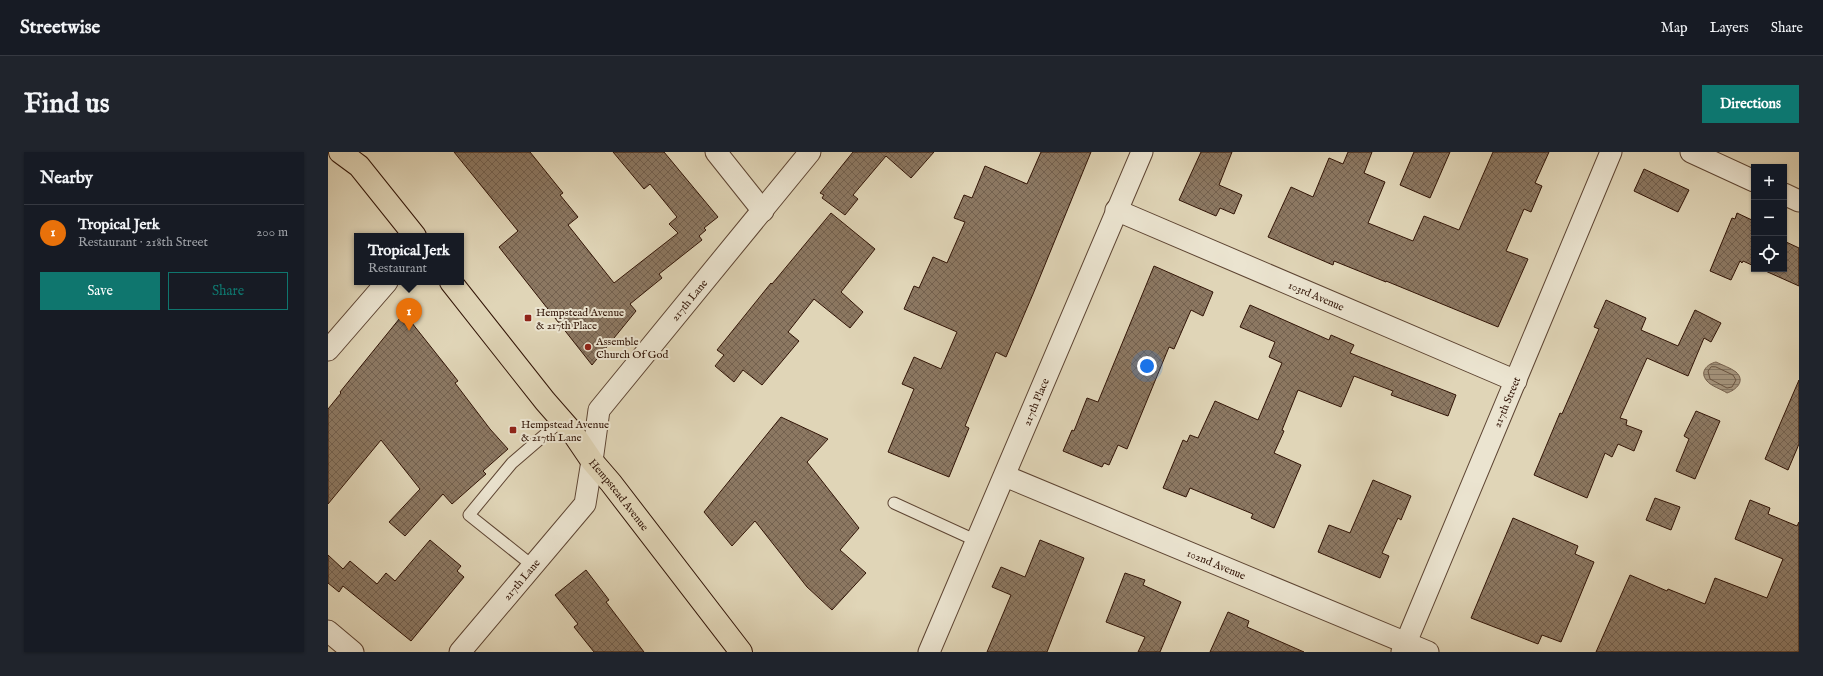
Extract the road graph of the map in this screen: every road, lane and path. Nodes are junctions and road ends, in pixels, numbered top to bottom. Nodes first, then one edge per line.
1 (340, 152) edge
2 (716, 152) edge
3 (810, 152) edge
4 (1142, 152) edge
5 (1612, 152) edge
6 (1691, 152) edge
7 (356, 159) edge
8 (1751, 180) edge
9 (1787, 195) edge
10 (1799, 201) edge
11 (1116, 210) junction
12 (763, 211) junction
13 (413, 233) edge
14 (384, 285) edge
15 (453, 285) edge
16 (328, 350) edge
17 (1516, 381) junction
18 (562, 420) junction
19 (592, 461) junction
20 (1005, 476) junction
21 (894, 503) dead end
22 (977, 541) junction
23 (533, 566) junction
24 (328, 631) edge
25 (1404, 647) edge
26 (353, 652) edge
27 (460, 652) edge
28 (741, 652) edge
29 (930, 652) edge
30 (1428, 652) edge

1 - 7 main road
2 - 12 street
3 - 12 street, 217th Lane
4 - 11 street, 217th Place
5 - 17 street, 217th Street
6 - 8 street
7 - 13 main road
9 - 10 street
11 - 17 street, 103rd Avenue
11 - 20 street, 217th Place
12 - 19 street, 217th Lane
14 - 16 street
15 - 18 main road, Hempstead Avenue
17 - 25 street, 217th Street
18 - 19 main road, Hempstead Avenue
18 - 23 lane
19 - 23 street, 217th Lane
19 - 28 main road, Hempstead Avenue
20 - 22 street, 217th Place
20 - 25 street, 102nd Avenue
21 - 22 lane
22 - 29 street, 217th Place
23 - 27 street, 217th Lane
24 - 26 street
25 - 30 street, 102nd Avenue

